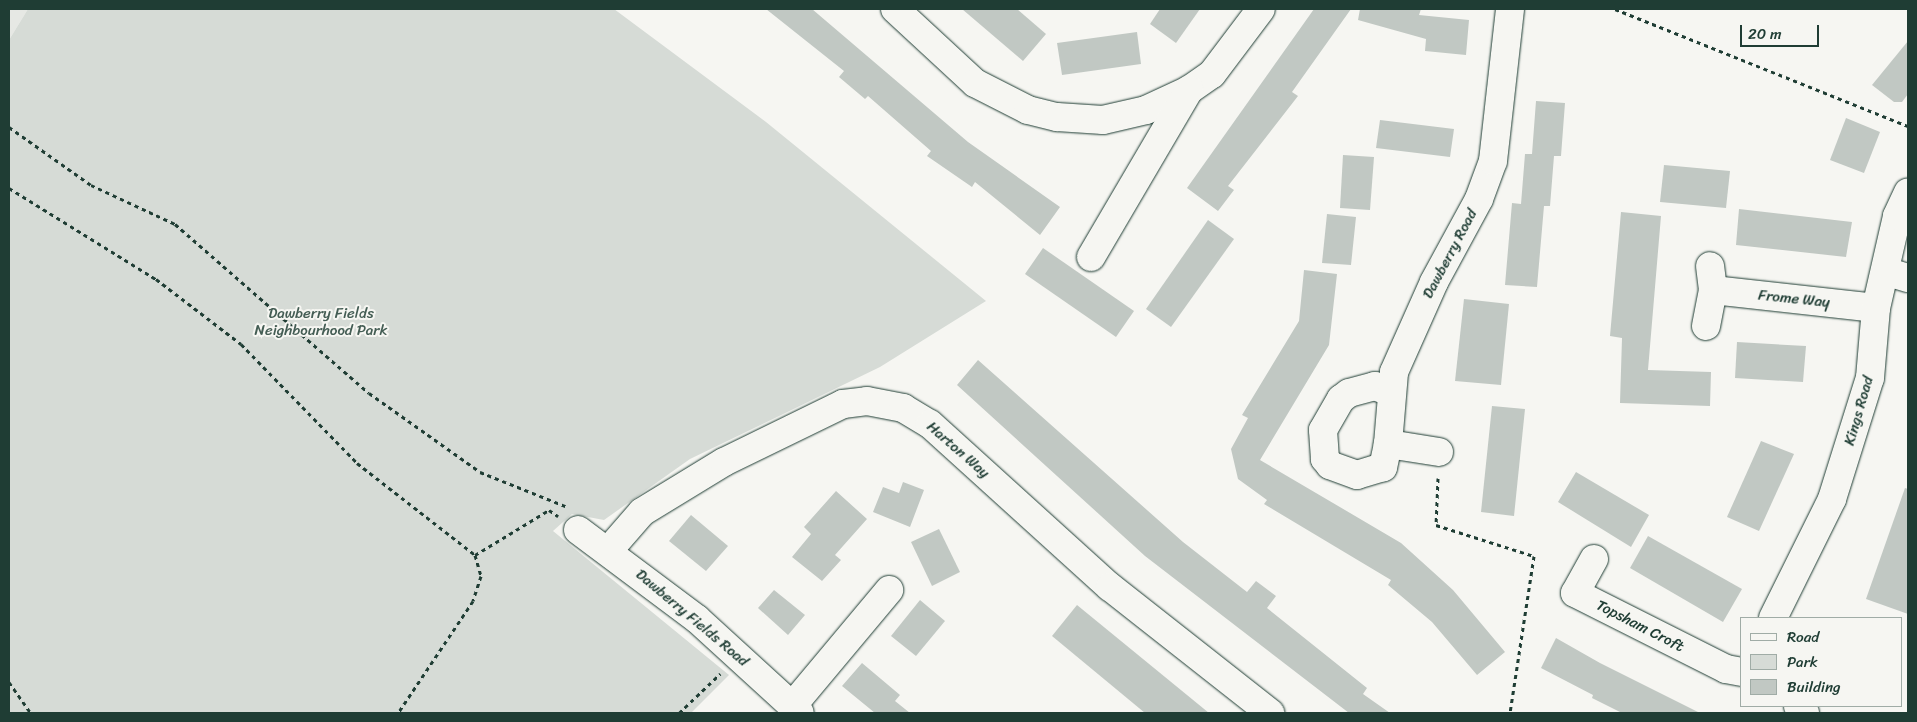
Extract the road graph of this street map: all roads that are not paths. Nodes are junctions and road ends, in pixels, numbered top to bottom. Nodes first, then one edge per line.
1 (895, 9) edge
2 (1261, 9) edge
3 (1510, 9) edge
4 (1189, 90) junction
5 (1908, 192) edge
6 (1091, 256) dead end
7 (1897, 274) edge
8 (1876, 308) junction
9 (1706, 326) dead end
10 (1392, 393) junction
11 (1388, 444) junction
12 (1439, 452) road end
13 (578, 530) road end
14 (609, 550) junction
15 (1594, 559) dead end
16 (889, 590) dead end
17 (1774, 617) edge
18 (1740, 672) edge
19 (797, 709) edge
20 (1270, 713) edge

1 - 4 street
2 - 4 street
3 - 10 street, Dawberry Road
4 - 6 street
5 - 7 street, Kings Road
7 - 8 street, Kings Road
8 - 9 street, Frome Way
8 - 17 street, Kings Road
10 - 11 street, Dawberry Road
10 - 11 street
11 - 12 street
13 - 14 street, Dawberry Fields Road
14 - 19 street, Dawberry Fields Road
14 - 20 street, Harton Way
15 - 18 street, Topsham Croft
16 - 19 street

